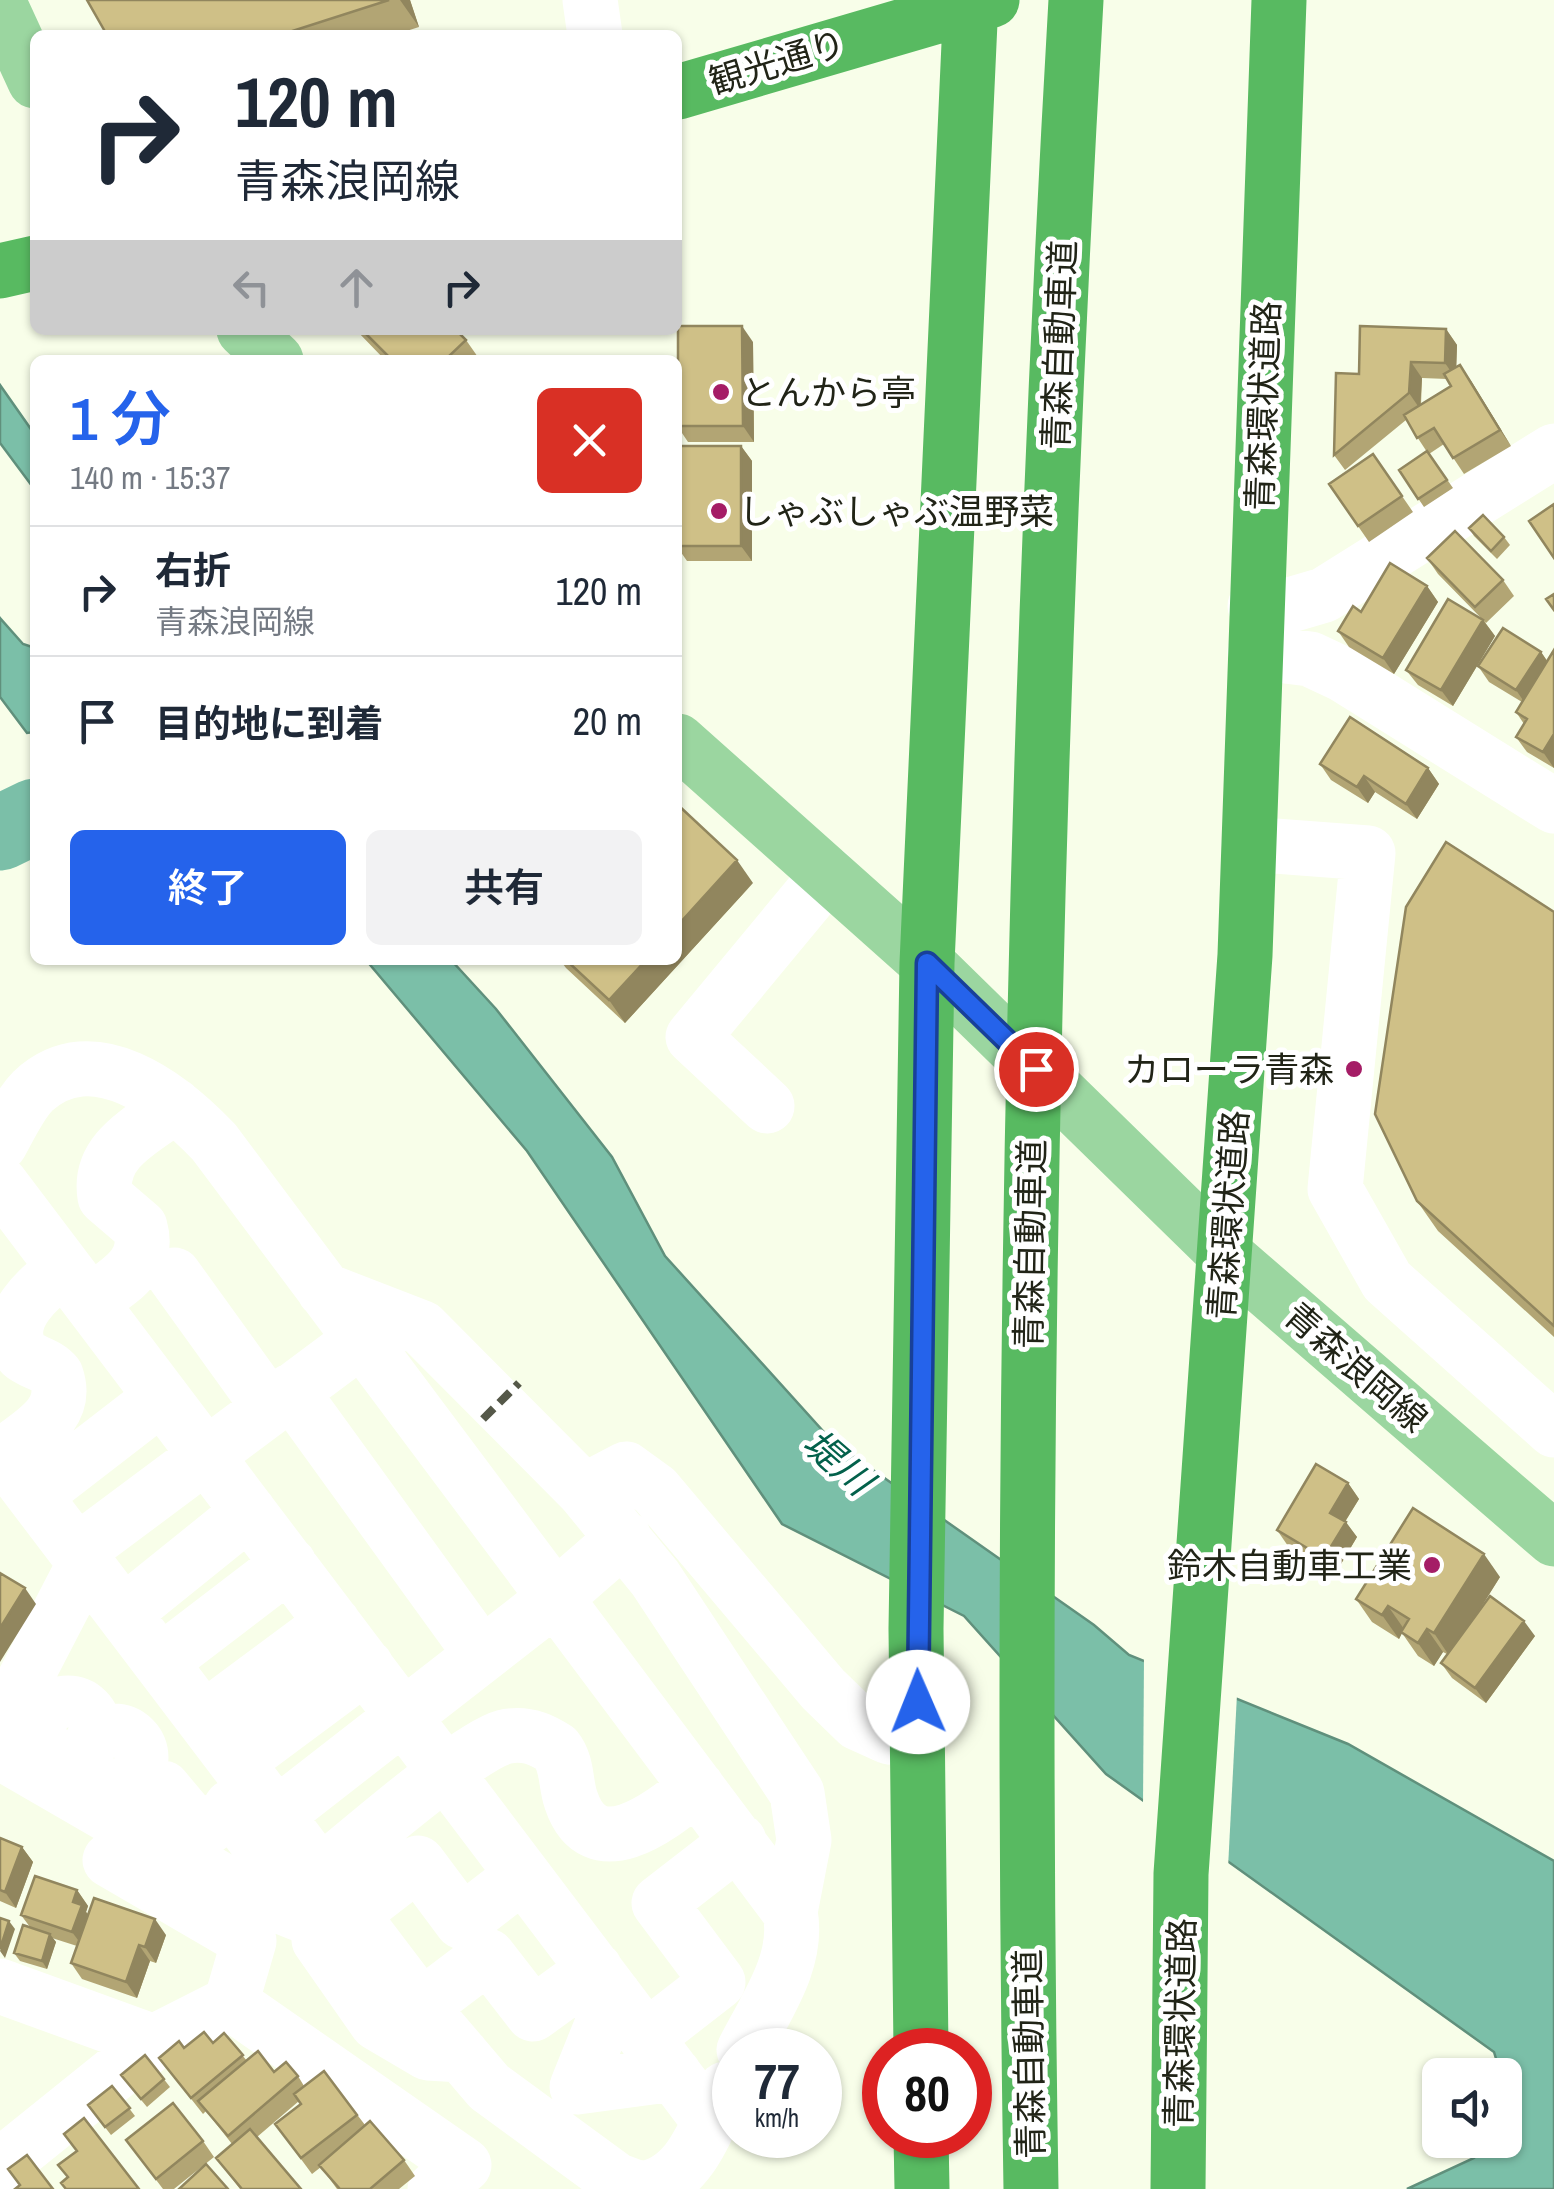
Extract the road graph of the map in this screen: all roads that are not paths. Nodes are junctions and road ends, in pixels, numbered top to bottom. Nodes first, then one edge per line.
1 (590, 0) edge
2 (1076, 0) edge
3 (1279, 0) edge
4 (978, 2) edge
5 (0, 5) edge
6 (594, 30) edge
7 (30, 70) edge
8 (682, 91) edge
9 (30, 264) edge
10 (0, 271) edge
11 (249, 335) edge
12 (271, 355) edge
13 (1554, 451) edge
14 (1255, 629) junction
15 (682, 744) edge
16 (1554, 806) edge
17 (1249, 844) junction
18 (828, 874) junction
19 (927, 963) junction
20 (175, 1106) junction
21 (767, 1106) dead end
22 (0, 1144) edge
23 (0, 1183) edge
24 (1226, 1254) junction
25 (174, 1275) dead end
26 (77, 1285) junction
27 (324, 1290) junction
28 (362, 1340) junction
29 (162, 1396) junction
30 (280, 1399) junction
31 (1554, 1430) edge
32 (205, 1454) junction
33 (12, 1467) edge
34 (584, 1491) junction
35 (250, 1512) junction
36 (624, 1538) junction
37 (1554, 1539) edge
38 (289, 1564) junction
39 (78, 1568) junction
40 (554, 1599) junction
41 (125, 1612) junction
42 (333, 1622) junction
43 (482, 1655) junction
44 (366, 1666) junction
45 (85, 1711) edge
46 (404, 1716) junction
47 (206, 1718) junction
48 (918, 1739) junction
49 (0, 1752) edge
50 (448, 1774) junction
51 (698, 1787) junction
52 (0, 1795) edge
53 (250, 1795) junction
54 (118, 1820) junction
55 (740, 1841) junction
56 (523, 1875) junction
57 (314, 1893) junction
58 (790, 1912) junction
59 (604, 1982) junction
60 (0, 1986) edge
61 (231, 2004) junction
62 (422, 2006) junction
63 (755, 2028) edge
64 (920, 2028) edge
65 (154, 2042) junction
66 (462, 2055) junction
67 (660, 2056) junction
68 (712, 2113) edge
69 (708, 2121) junction
70 (921, 2158) edge
71 (0, 2166) edge
72 (435, 2189) edge
73 (640, 2189) edge
74 (922, 2189) edge
75 (1031, 2189) edge
76 (1178, 2189) edge

1 - 6 street
2 - 75 highway, 青森自動車道
3 - 14 highway, 青森環状道路
4 - 8 highway, 観光通り
4 - 19 highway
5 - 7 main road
9 - 10 highway
11 - 12 main road
13 - 14 street
14 - 16 street
14 - 17 highway, 青森環状道路
15 - 18 main road, 青森浪岡線
17 - 24 highway, 青森環状道路
17 - 31 street
18 - 19 main road, 青森浪岡線
18 - 21 street
19 - 24 main road, 青森浪岡線
19 - 48 highway
20 - 22 street
20 - 26 street
20 - 27 street
23 - 26 street
24 - 37 main road, 青森浪岡線
24 - 76 highway, 青森環状道路
25 - 30 street
26 - 29 street
26 - 33 street
27 - 28 street
27 - 34 street
28 - 30 street
28 - 40 street
29 - 32 street
29 - 33 street
30 - 32 street
30 - 43 street
32 - 35 street
32 - 39 street
33 - 39 street
34 - 36 street
34 - 48 street
35 - 38 street
35 - 41 street
36 - 40 street
36 - 58 street
38 - 42 street
38 - 45 street
39 - 41 street
39 - 45 street
39 - 45 street
40 - 43 street
40 - 51 street
41 - 45 street
42 - 44 street
42 - 47 street
43 - 46 street
44 - 46 street
44 - 53 street
45 - 47 street
45 - 53 street
46 - 50 street
46 - 53 street
47 - 53 street
48 - 64 highway
49 - 54 street
50 - 51 street
50 - 56 street
50 - 57 street
51 - 55 street
52 - 61 street
53 - 54 street
53 - 57 street
54 - 57 street
55 - 58 street
55 - 67 street
56 - 57 street
56 - 59 street
57 - 62 street
57 - 66 street
58 - 63 street
59 - 62 street
59 - 67 street
59 - 67 street
60 - 65 street
61 - 65 street
61 - 72 street
62 - 66 street
65 - 71 street
66 - 73 street
67 - 69 street
68 - 69 street
69 - 73 street
70 - 74 highway

